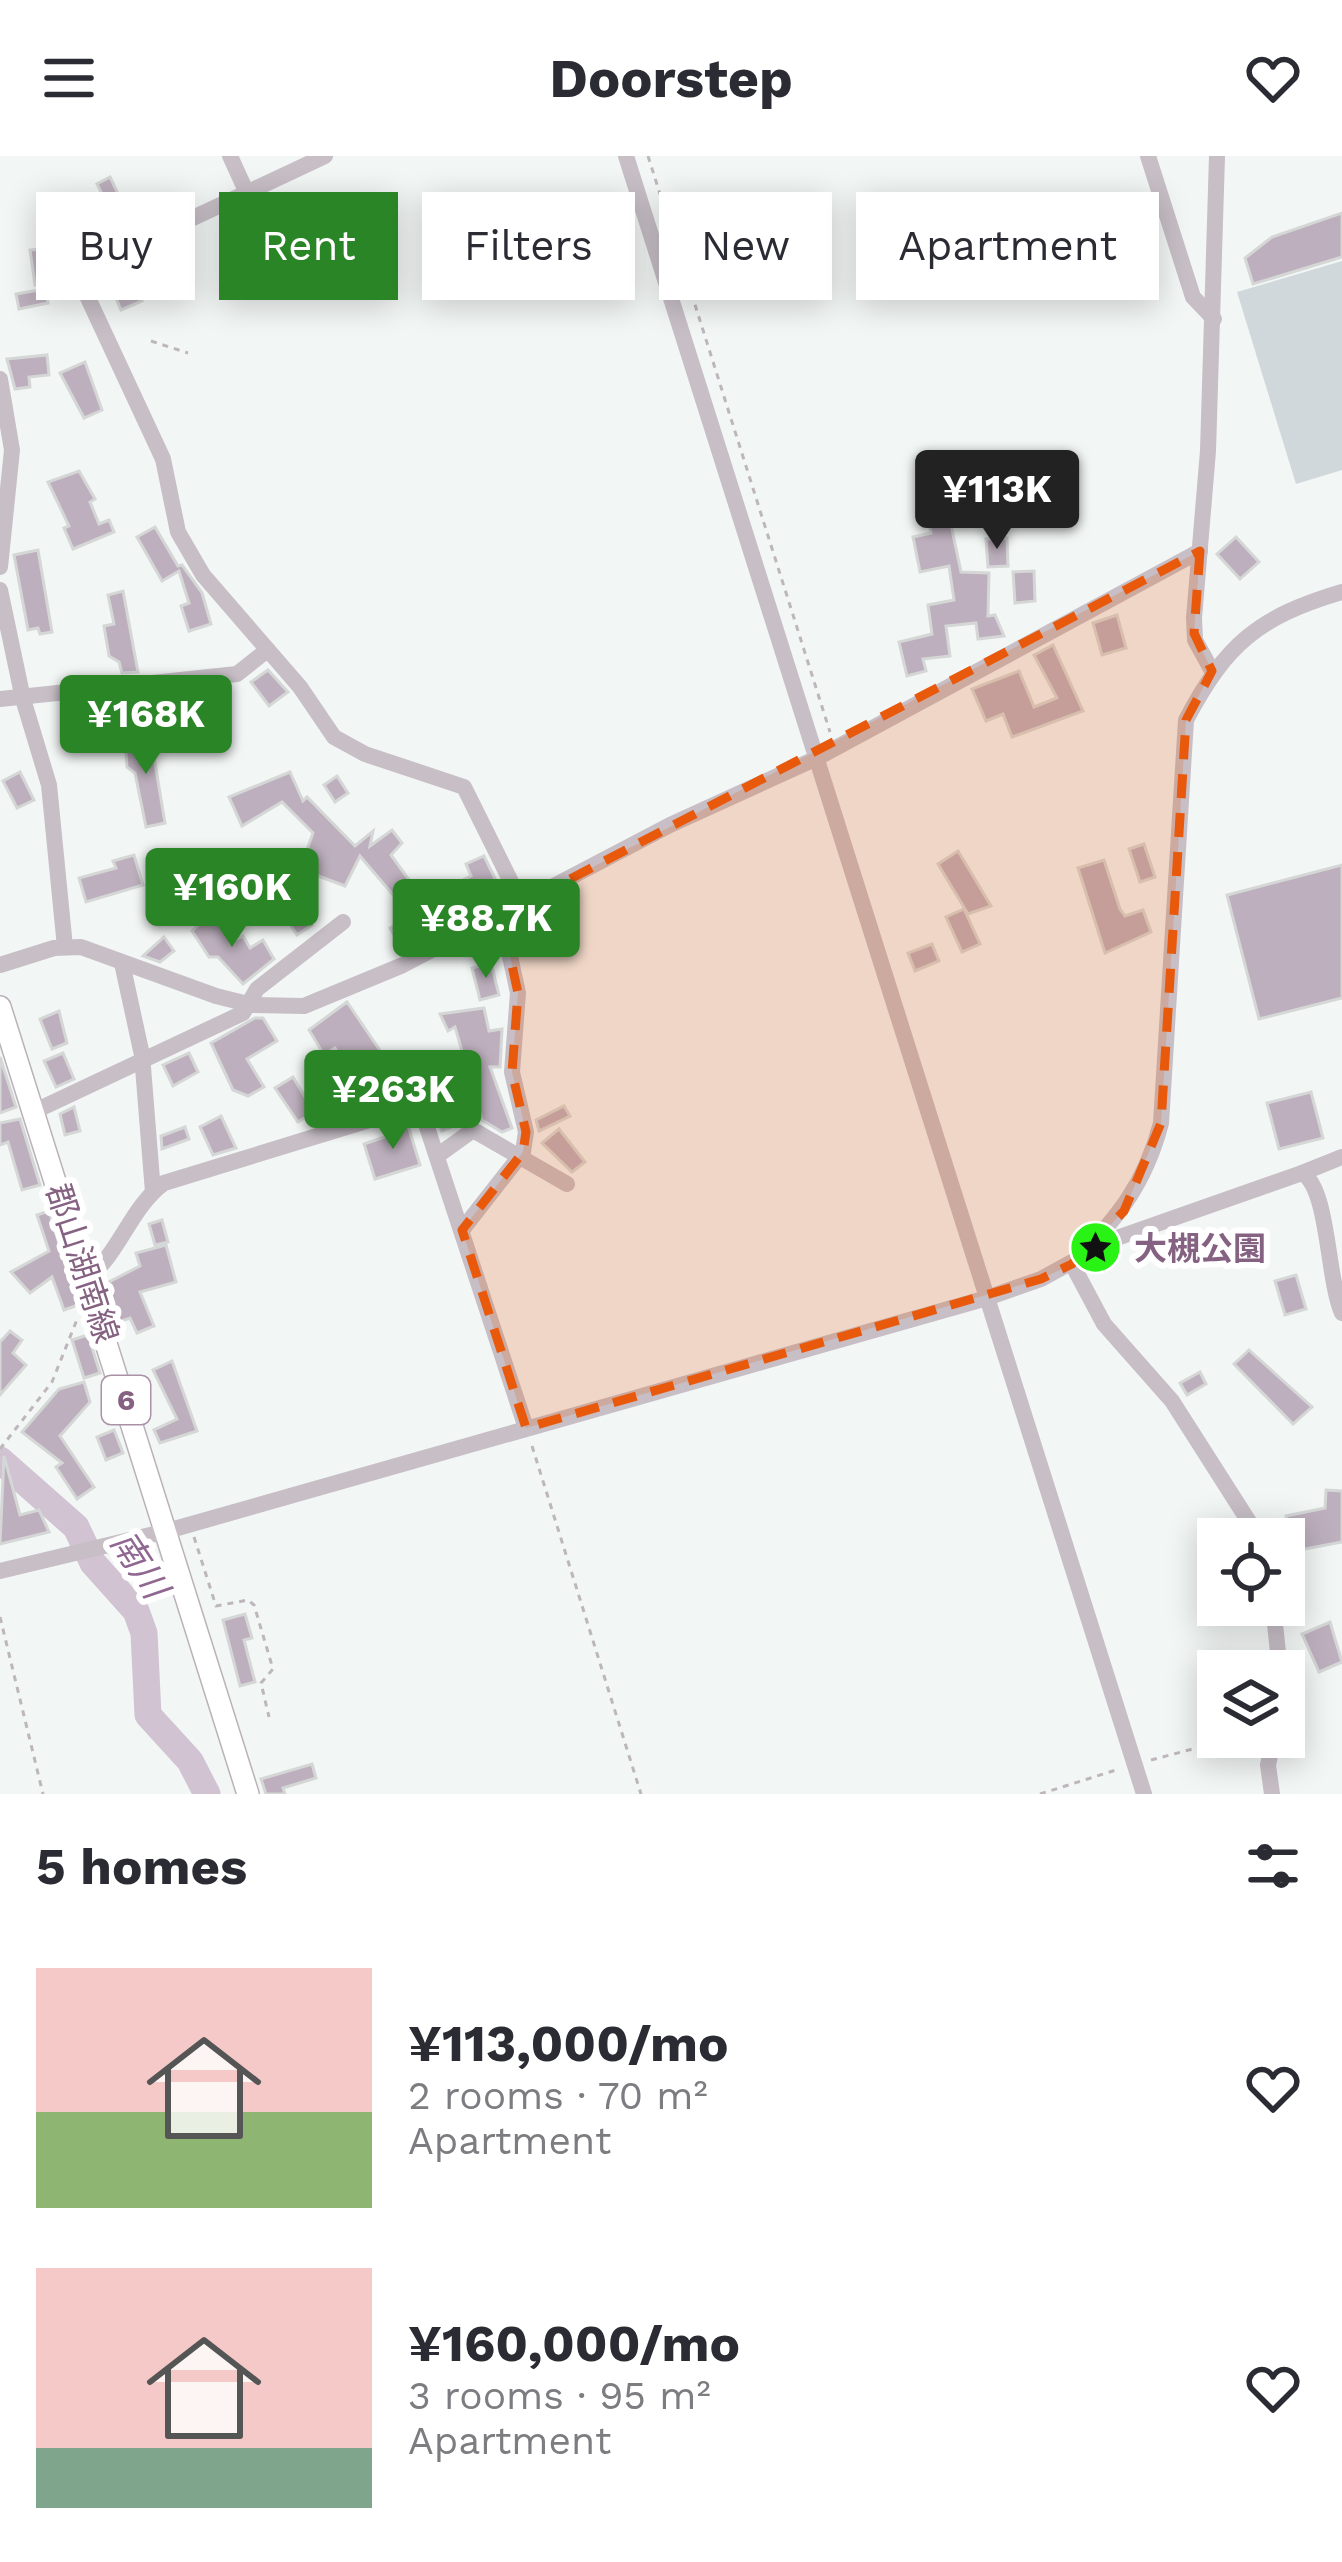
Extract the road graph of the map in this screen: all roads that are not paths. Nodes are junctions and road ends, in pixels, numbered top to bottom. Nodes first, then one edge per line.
1 (230, 156) edge
2 (325, 156) edge
3 (626, 156) edge
4 (1148, 156) edge
5 (1217, 156) edge
6 (246, 191) junction
7 (1214, 319) junction
8 (0, 379) edge
9 (1200, 551) junction
10 (0, 567) edge
11 (0, 590) edge
12 (1342, 592) edge
13 (266, 651) junction
14 (1212, 671) junction
15 (0, 699) edge
16 (22, 699) junction
17 (818, 758) junction
18 (522, 904) junction
19 (501, 915) junction
20 (344, 922) dead end
21 (64, 947) junction
22 (122, 963) junction
23 (0, 965) edge
24 (251, 1005) junction
25 (0, 1007) edge
26 (142, 1061) junction
27 (34, 1111) junction
28 (437, 1156) junction
29 (1342, 1157) edge
30 (519, 1158) junction
31 (1303, 1173) junction
32 (567, 1184) dead end
33 (153, 1192) junction
34 (462, 1230) junction
35 (1072, 1264) junction
36 (91, 1288) junction
37 (987, 1298) junction
38 (1342, 1313) edge
39 (526, 1428) junction
40 (1247, 1518) edge
41 (167, 1531) junction
42 (0, 1571) edge
43 (1270, 1758) edge
44 (248, 1794) edge
45 (1144, 1794) edge
46 (1272, 1794) edge

1 - 6 street
2 - 6 street
3 - 17 street
4 - 7 street
5 - 7 street
6 - 13 street
7 - 9 street
8 - 10 street
9 - 14 street
9 - 17 street
11 - 16 street
12 - 14 street
13 - 16 street
13 - 18 street
14 - 35 street
15 - 16 street
16 - 21 street
17 - 18 street
17 - 37 street
18 - 19 street
19 - 24 street
19 - 30 street
20 - 24 street
21 - 22 street
21 - 23 street
22 - 24 street
22 - 26 street
24 - 26 street
25 - 27 main road, 郡山湖南線 / 6
26 - 27 street
26 - 33 street
27 - 36 main road, 郡山湖南線 / 6
28 - 30 street
28 - 33 street
28 - 34 street
29 - 31 street
30 - 32 street
30 - 34 street
31 - 35 street
31 - 38 street
33 - 36 street
34 - 39 street
35 - 37 street
35 - 40 street
36 - 41 main road, 郡山湖南線 / 6
37 - 39 street
37 - 45 street
39 - 41 street
41 - 42 street
41 - 44 main road, 郡山湖南線 / 6
43 - 46 street

